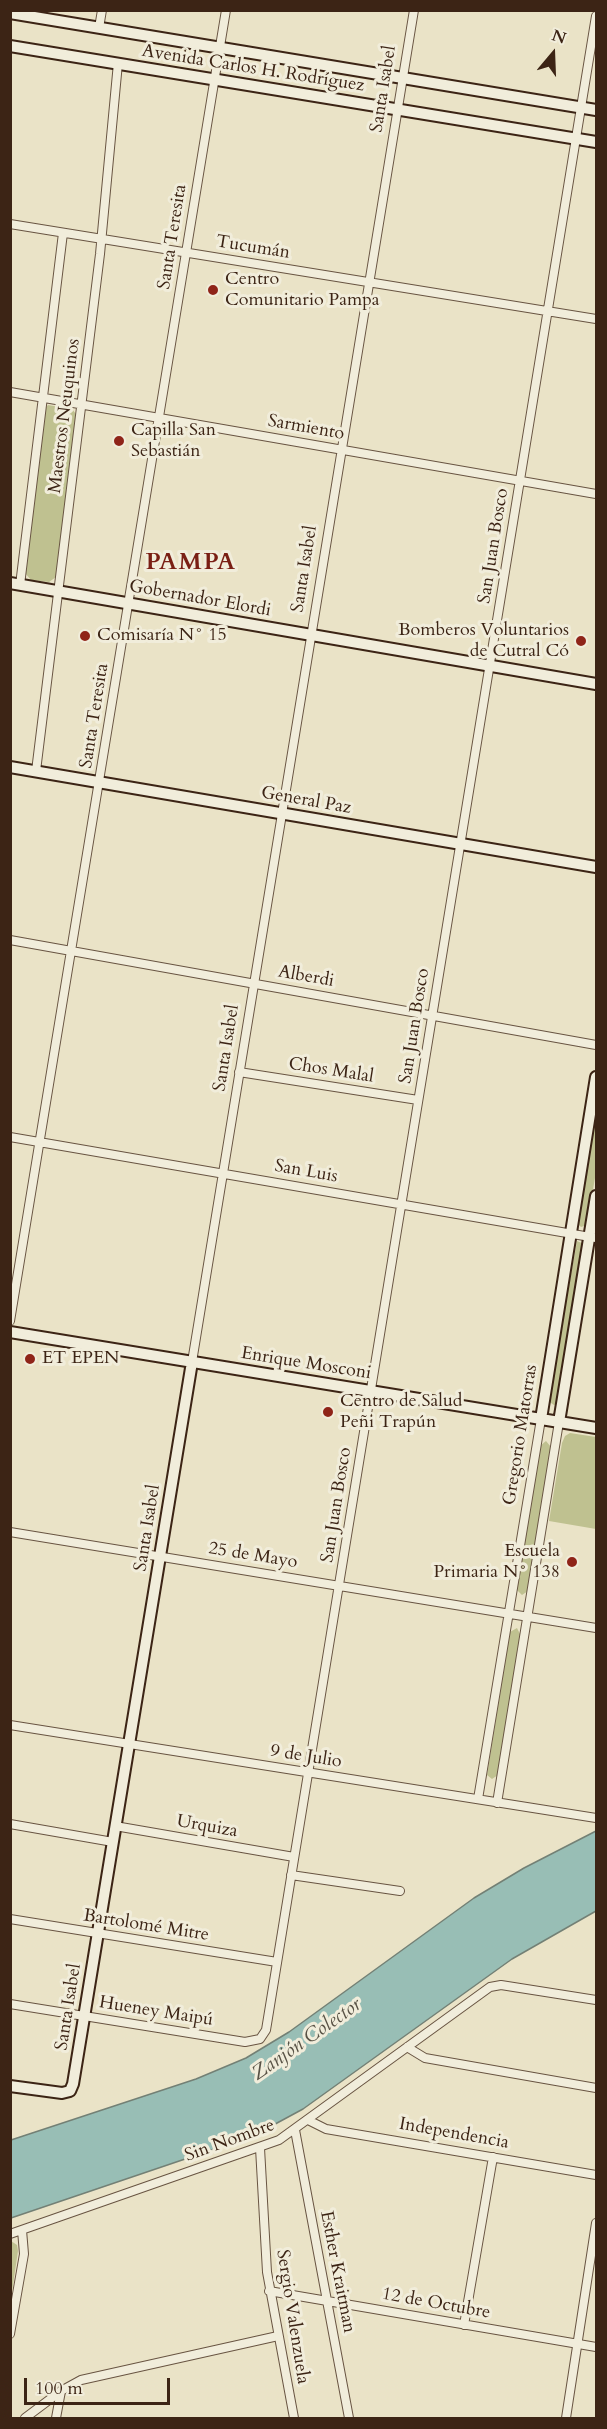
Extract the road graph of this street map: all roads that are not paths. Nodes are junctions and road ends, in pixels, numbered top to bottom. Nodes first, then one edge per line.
1 (102, 10) edge
2 (226, 10) edge
3 (414, 10) edge
4 (10, 14) edge
5 (597, 16) edge
6 (99, 28) junction
7 (10, 46) edge
8 (219, 48) junction
9 (118, 63) junction
10 (403, 78) junction
11 (214, 79) junction
12 (582, 107) junction
13 (398, 109) junction
14 (597, 110) edge
15 (576, 139) junction
16 (597, 142) edge
17 (10, 224) edge
18 (63, 233) junction
19 (101, 239) junction
20 (186, 253) junction
21 (369, 282) junction
22 (548, 311) junction
23 (597, 319) edge
24 (10, 392) edge
25 (42, 397) junction
26 (82, 404) junction
27 (159, 418) junction
28 (342, 450) junction
29 (520, 481) junction
30 (597, 494) edge
31 (15, 584) edge
32 (59, 592) junction
33 (128, 604) junction
34 (311, 635) junction
35 (490, 666) junction
36 (597, 684) edge
37 (10, 767) edge
38 (36, 771) junction
39 (99, 782) junction
40 (282, 813) junction
41 (460, 844) junction
42 (597, 867) edge
43 (10, 939) edge
44 (71, 950) junction
45 (254, 983) junction
46 (432, 1015) junction
47 (597, 1045) edge
48 (239, 1072) junction
49 (597, 1077) edge
50 (418, 1100) junction
51 (10, 1137) edge
52 (40, 1142) junction
53 (223, 1173) junction
54 (597, 1196) edge
55 (401, 1204) junction
56 (571, 1233) junction
57 (593, 1237) edge
58 (10, 1253) edge
59 (21, 1254) junction
60 (10, 1321) edge
61 (10, 1332) edge
62 (192, 1362) junction
63 (371, 1391) junction
64 (541, 1419) junction
65 (560, 1422) junction
66 (597, 1428) edge
67 (10, 1532) edge
68 (160, 1556) junction
69 (339, 1585) junction
70 (509, 1613) junction
71 (528, 1616) junction
72 (597, 1628) edge
73 (10, 1725) edge
74 (129, 1743) junction
75 (308, 1772) junction
76 (478, 1800) junction
77 (497, 1803) junction
78 (597, 1818) edge
79 (10, 1824) edge
80 (116, 1826) junction
81 (113, 1842) junction
82 (294, 1857) junction
83 (291, 1875) junction
84 (400, 1891) dead end
85 (10, 1919) edge
86 (98, 1933) junction
87 (277, 1962) junction
88 (597, 2000) edge
89 (10, 2004) edge
90 (84, 2016) junction
91 (260, 2039) joint
92 (407, 2047) junction
93 (10, 2086) edge
94 (597, 2088) edge
95 (308, 2120) junction
96 (295, 2130) junction
97 (260, 2148) junction
98 (493, 2157) junction
99 (597, 2175) edge
100 (597, 2223) edge
101 (22, 2230) junction
102 (10, 2234) edge
103 (270, 2291) junction
104 (327, 2301) junction
105 (464, 2325) junction
106 (10, 2334) edge
107 (278, 2336) junction
108 (577, 2344) junction
109 (597, 2347) edge
110 (61, 2391) junction
111 (25, 2418) edge
112 (56, 2418) edge
113 (294, 2418) edge
114 (349, 2418) edge
115 (566, 2418) edge

1 - 6 street
2 - 8 street, Santa Teresita
3 - 10 street, Santa Isabel
4 - 6 main road, Avenida Carlos H. Rodríguez
5 - 12 street, San Juan Bosco
6 - 8 main road, Avenida Carlos H. Rodríguez
7 - 9 main road, Avenida Carlos H. Rodríguez
8 - 10 main road, Avenida Carlos H. Rodríguez
8 - 11 street, Santa Teresita
9 - 11 main road, Avenida Carlos H. Rodríguez
9 - 19 street, Maestros Neuquinos
10 - 12 main road, Avenida Carlos H. Rodríguez
10 - 13 street, Santa Isabel
11 - 13 main road, Avenida Carlos H. Rodríguez
11 - 20 street, Santa Teresita
12 - 14 main road, Avenida Carlos H. Rodríguez
12 - 15 street, San Juan Bosco
13 - 15 main road, Avenida Carlos H. Rodríguez
13 - 21 street, Santa Isabel
15 - 16 main road, Avenida Carlos H. Rodríguez
15 - 22 street, San Juan Bosco
17 - 18 street, Tucumán
18 - 19 street, Tucumán
18 - 25 street, Maestros Neuquinos
19 - 20 street, Tucumán
19 - 26 street, Maestros Neuquinos
20 - 21 street, Tucumán
20 - 27 street, Santa Teresita
21 - 22 street, Tucumán
21 - 28 street, Santa Isabel
22 - 23 street, Tucumán
22 - 29 street, San Juan Bosco
24 - 25 street, Sarmiento
25 - 26 street, Sarmiento
25 - 31 street, Maestros Neuquinos
26 - 27 street, Sarmiento
26 - 32 street, Maestros Neuquinos
27 - 28 street, Sarmiento
27 - 33 street, Santa Teresita
28 - 29 street, Sarmiento
28 - 34 street, Santa Isabel
29 - 30 street, Sarmiento
29 - 35 street, San Juan Bosco
31 - 32 main road, Gobernador Elordi
32 - 33 main road, Gobernador Elordi
32 - 38 street, Maestros Neuquinos
33 - 34 main road, Gobernador Elordi
33 - 39 street, Santa Teresita
34 - 35 main road, Gobernador Elordi
34 - 40 street, Santa Isabel
35 - 36 main road, Gobernador Elordi
35 - 41 street, San Juan Bosco
37 - 38 main road, General Paz
38 - 39 main road, General Paz
39 - 40 main road, General Paz
39 - 44 street, Santa Teresita
40 - 41 main road, General Paz
40 - 45 street, Santa Isabel
41 - 42 main road, General Paz
41 - 46 street, San Juan Bosco
43 - 44 street, Alberdi
44 - 45 street, Alberdi
44 - 52 street, Santa Teresita
45 - 46 street, Alberdi
45 - 48 street, Santa Isabel
46 - 47 street, Alberdi
46 - 50 street, San Juan Bosco
48 - 50 street, Chos Malal
48 - 53 street, Santa Isabel
49 - 56 main road, Gregorio Matorras
50 - 55 street, San Juan Bosco
51 - 52 street, San Luis
52 - 53 street, San Luis
52 - 59 street, Santa Teresita
53 - 55 street, San Luis
53 - 62 street, Santa Isabel
54 - 57 main road, Gregorio Matorras
55 - 56 street, San Luis
55 - 63 street, San Juan Bosco
56 - 57 street, San Luis
56 - 64 main road, Gregorio Matorras
57 - 65 main road, Gregorio Matorras
58 - 59 street
59 - 60 street, Santa Teresita
61 - 62 main road, Enrique Mosconi
62 - 63 main road, Enrique Mosconi
62 - 68 main road, Santa Isabel
63 - 64 main road, Enrique Mosconi
63 - 69 street, San Juan Bosco
64 - 65 main road, Enrique Mosconi
64 - 70 street, Gregorio Matorras
65 - 66 main road, Enrique Mosconi
65 - 71 street, Gregorio Matorras
67 - 68 street, 25 de Mayo
68 - 69 street, 25 de Mayo
68 - 74 main road, Santa Isabel
69 - 70 street, 25 de Mayo
69 - 75 street, San Juan Bosco
70 - 71 street, 25 de Mayo
70 - 76 street, Gregorio Matorras
71 - 72 street, 25 de Mayo
71 - 77 street, Gregorio Matorras
73 - 74 street, 9 de Julio
74 - 75 street, 9 de Julio
74 - 80 main road, Santa Isabel
75 - 76 street, 9 de Julio
75 - 82 street, San Juan Bosco
76 - 77 street, 9 de Julio
77 - 78 street, 9 de Julio
79 - 81 street
80 - 81 main road, Santa Isabel
80 - 82 street, Urquiza
81 - 86 main road, Santa Isabel
82 - 83 street, San Juan Bosco
83 - 84 street
83 - 87 street, San Juan Bosco
85 - 86 street, Bartolomé Mitre
86 - 87 street, Bartolomé Mitre
86 - 90 main road, Santa Isabel
87 - 91 street, San Juan Bosco
88 - 92 street, Sin Nombre
89 - 90 street, Hueney Maipú
90 - 91 street, Hueney Maipú
90 - 93 main road, Santa Isabel
92 - 94 street
92 - 95 street, Sin Nombre
95 - 96 street, Sin Nombre
95 - 98 street, Independencia
96 - 97 street, Sin Nombre
96 - 104 street, Esther Kraitman
97 - 101 street, Sin Nombre
97 - 103 street, Sergio Valenzuela
98 - 99 street, Independencia
98 - 105 street
100 - 108 street
101 - 102 street, Sin Nombre
101 - 106 street
103 - 104 street, 12 de Octubre
103 - 107 street, Sergio Valenzuela
104 - 105 street, 12 de Octubre
104 - 114 street, Esther Kraitman
105 - 108 street, 12 de Octubre
107 - 110 street
107 - 113 street, Sergio Valenzuela
108 - 109 street, 12 de Octubre
108 - 115 street
110 - 111 street
110 - 112 street

